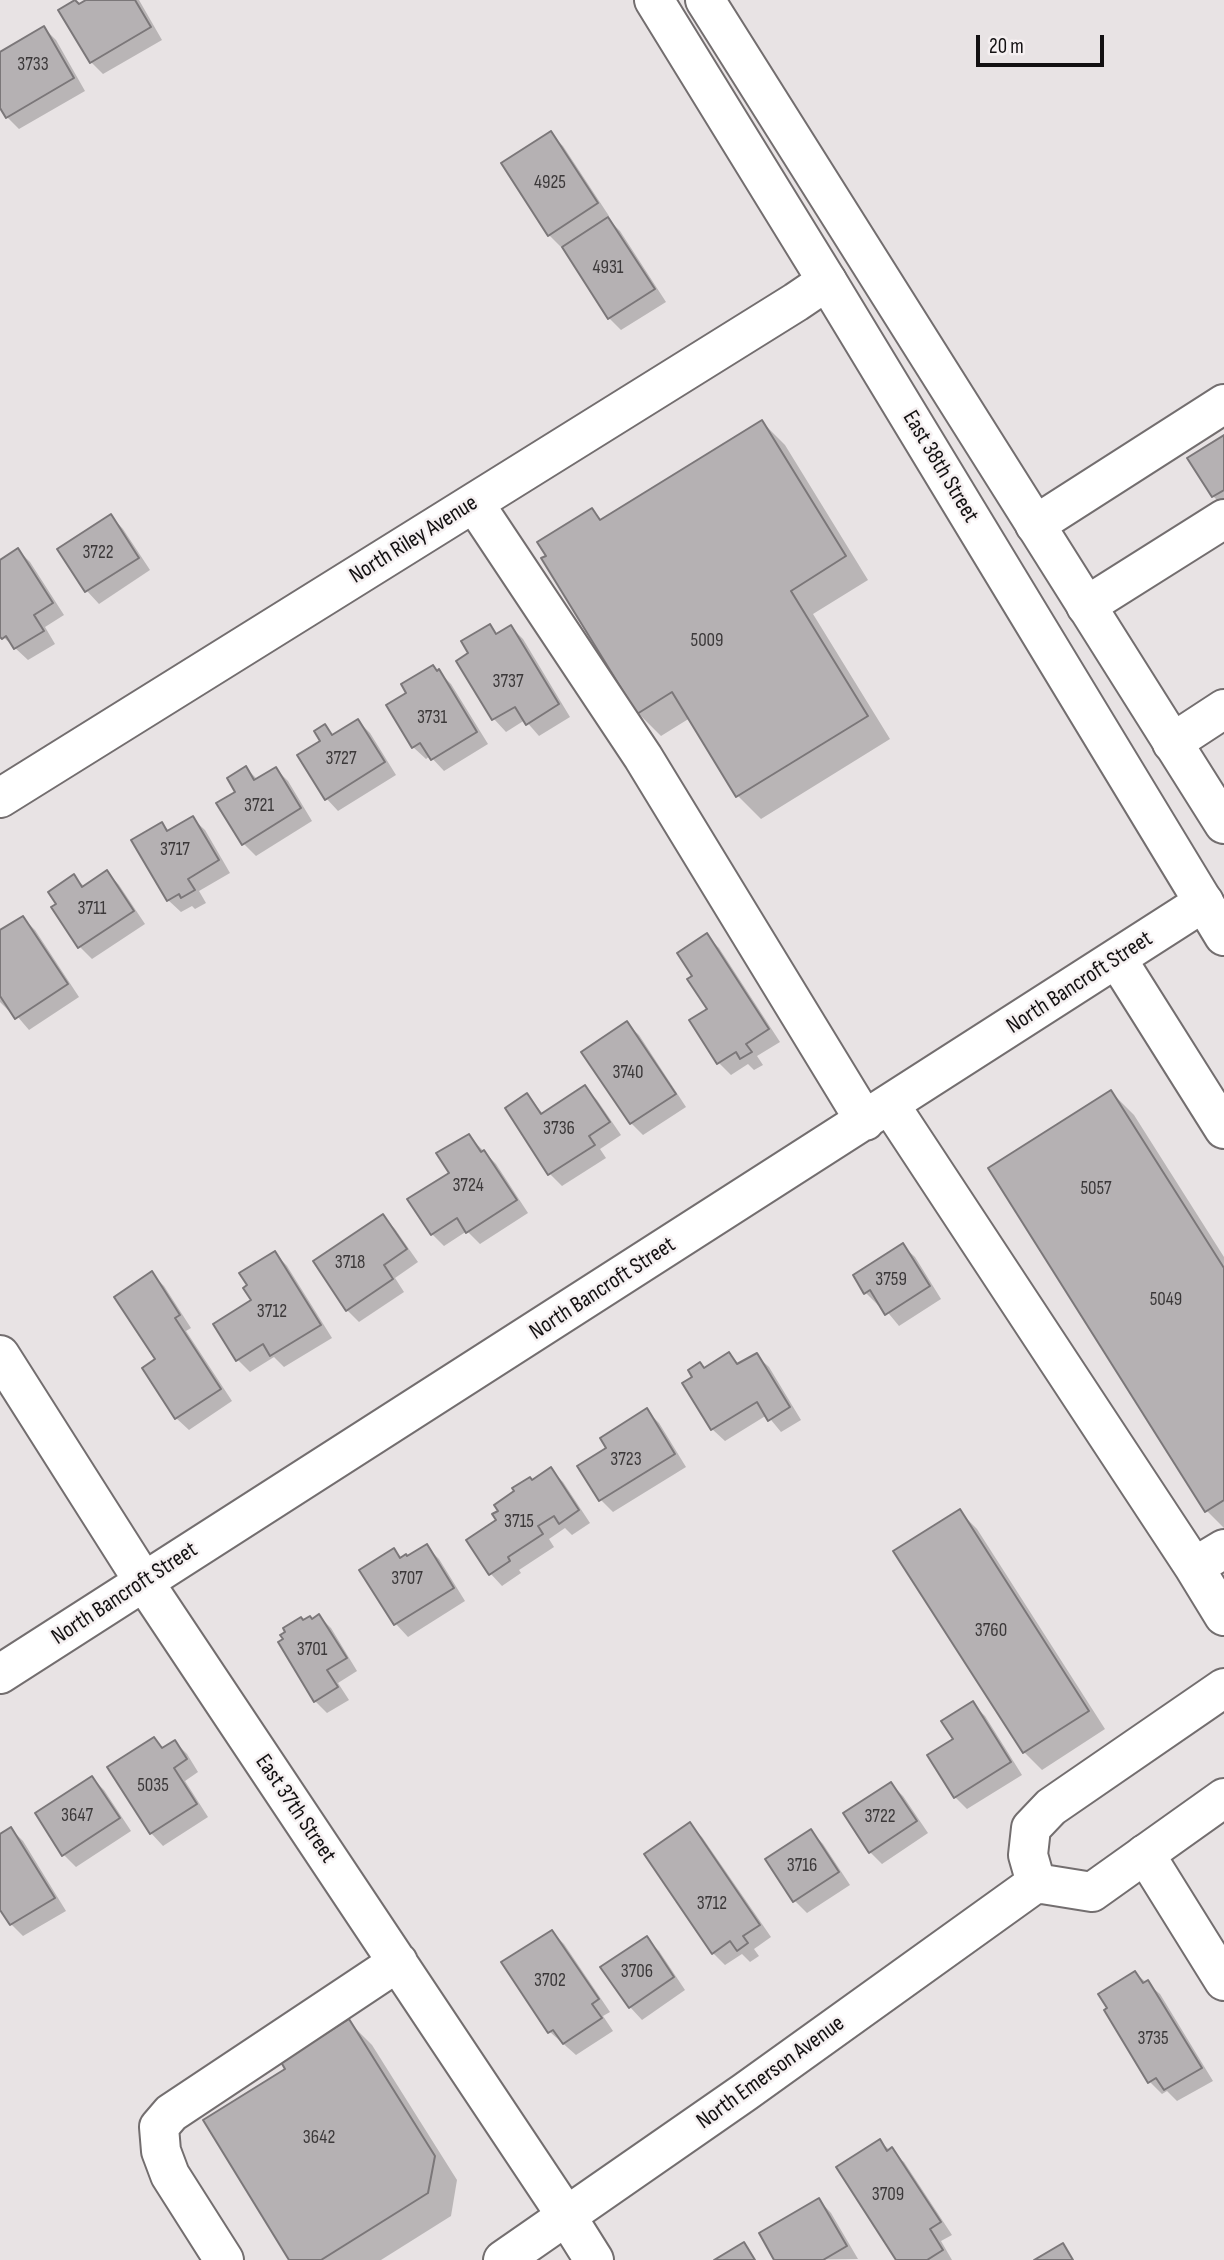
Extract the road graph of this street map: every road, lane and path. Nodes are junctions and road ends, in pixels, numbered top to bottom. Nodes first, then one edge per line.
1 (654, 0) edge
2 (705, 0) edge
3 (827, 281) junction
4 (1224, 404) edge
5 (474, 503) junction
6 (1224, 519) edge
7 (1035, 525) junction
8 (1086, 606) junction
9 (1224, 709) edge
10 (1172, 743) junction
11 (0, 798) edge
12 (1224, 824) edge
13 (1205, 902) junction
14 (1224, 936) edge
15 (1117, 960) junction
16 (878, 1113) junction
17 (1224, 1129) edge
18 (0, 1355) edge
19 (1209, 1558) edge
20 (144, 1582) junction
21 (1224, 1616) edge
22 (0, 1674) edge
23 (1224, 1688) edge
24 (1224, 1798) edge
25 (1145, 1854) junction
26 (1036, 1883) junction
27 (398, 1962) junction
28 (1224, 1981) edge
29 (567, 2217) junction
30 (224, 2260) edge
31 (503, 2260) edge
32 (594, 2260) edge

1 - 3 street, East 38th Street
2 - 7 street
3 - 5 street, North Riley Avenue
3 - 13 street, East 38th Street
4 - 7 street
5 - 11 street, North Riley Avenue
5 - 16 street
6 - 8 street
7 - 8 street
8 - 10 street
9 - 10 street
10 - 12 street
13 - 14 street, East 38th Street
13 - 15 street, North Bancroft Street
15 - 16 street, North Bancroft Street
15 - 17 street
16 - 19 street
16 - 20 street, North Bancroft Street
18 - 20 street, East 37th Street
19 - 21 street
20 - 22 street, North Bancroft Street
20 - 27 street, East 37th Street
23 - 26 street
24 - 25 street
25 - 26 street
25 - 28 street
26 - 29 street, North Emerson Avenue
27 - 29 street, East 37th Street
27 - 30 street
29 - 31 street, North Emerson Avenue
29 - 32 street, East 37th Street

